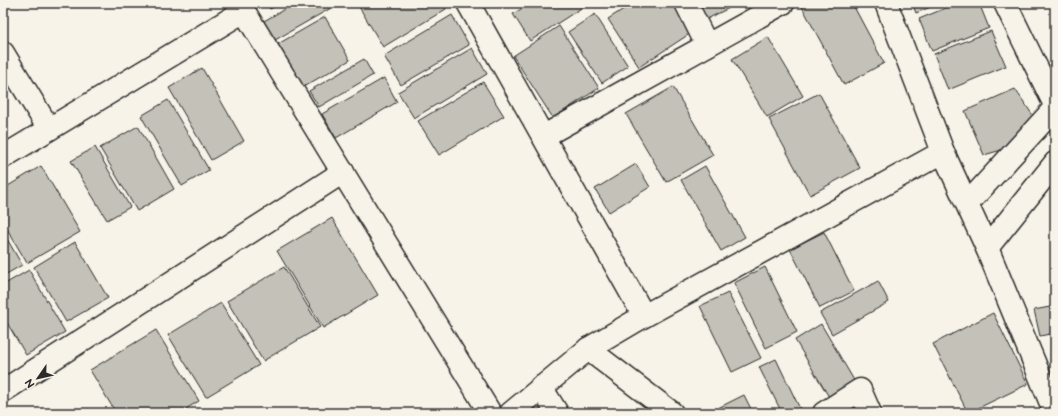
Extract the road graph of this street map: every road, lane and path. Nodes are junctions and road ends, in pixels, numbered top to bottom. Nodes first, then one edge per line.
1 (468, 3) edge
2 (686, 3) edge
3 (783, 3) edge
4 (886, 3) edge
5 (1005, 3) edge
6 (241, 7) edge
7 (706, 45) junction
8 (3, 53) edge
9 (1055, 106) edge
10 (49, 129) junction
11 (544, 136) junction
12 (944, 152) junction
13 (3, 157) edge
14 (1055, 163) edge
15 (343, 172) junction
16 (968, 203) junction
17 (987, 248) junction
18 (644, 316) junction
19 (588, 349) junction
20 (541, 387) junction
21 (3, 391) edge
22 (1055, 412) edge
23 (490, 413) edge
24 (511, 413) edge
25 (557, 413) edge
26 (672, 413) edge
27 (824, 413) edge
28 (870, 413) edge

1 - 11 street
2 - 7 street
3 - 7 street
4 - 12 street
5 - 9 street
6 - 10 street
6 - 15 street
7 - 11 street
8 - 10 street
9 - 16 street
10 - 13 street
11 - 18 street
12 - 16 street
12 - 18 street
14 - 17 street
15 - 21 street
15 - 23 street
16 - 17 street
17 - 22 street
18 - 19 street
19 - 20 street
19 - 26 street
20 - 24 street
20 - 25 street
27 - 28 street

